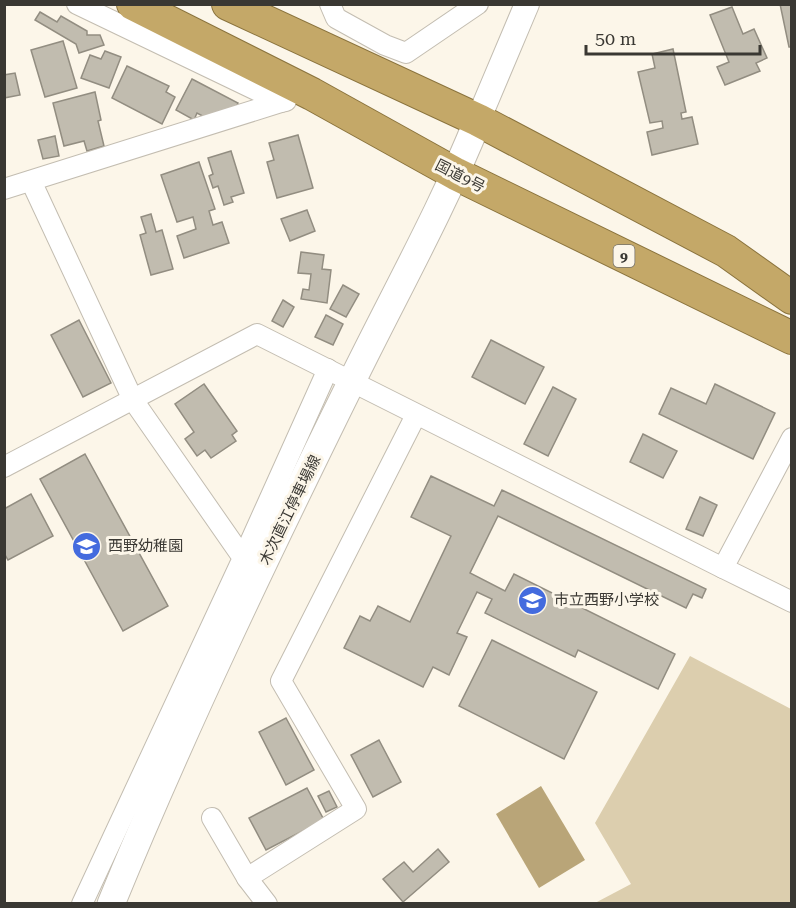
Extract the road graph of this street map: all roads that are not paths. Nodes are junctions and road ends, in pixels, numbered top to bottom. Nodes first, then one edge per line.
1 (77, 4) edge
2 (133, 4) edge
3 (228, 4) edge
4 (478, 4) edge
5 (527, 4) edge
6 (334, 5) edge
7 (312, 94) junction
8 (281, 102) junction
9 (478, 120) junction
10 (456, 174) junction
11 (31, 181) junction
12 (4, 189) edge
13 (792, 298) edge
14 (792, 338) edge
15 (328, 369) junction
16 (352, 381) junction
17 (133, 400) junction
18 (416, 415) junction
19 (792, 438) edge
20 (4, 467) edge
21 (243, 558) junction
22 (723, 568) junction
23 (792, 602) edge
24 (212, 818) dead end
25 (247, 878) junction
26 (82, 903) edge
27 (111, 903) edge
28 (267, 903) edge

1 - 8 street
2 - 7 highway, 国道9号 / 9
3 - 9 highway
4 - 6 street
5 - 9 street
7 - 8 street
7 - 10 highway, 国道9号 / 9
8 - 11 street
9 - 10 main road, 木次直江停車場線
9 - 13 highway
10 - 14 highway, 国道9号 / 9
10 - 16 main road, 木次直江停車場線
11 - 12 street
11 - 17 street
15 - 16 street
15 - 17 street
15 - 21 street
16 - 18 street
16 - 27 main road, 木次直江停車場線
17 - 20 street
17 - 21 street
18 - 22 street
18 - 25 street
19 - 22 street
21 - 26 street
22 - 23 street
24 - 25 street
25 - 28 street

